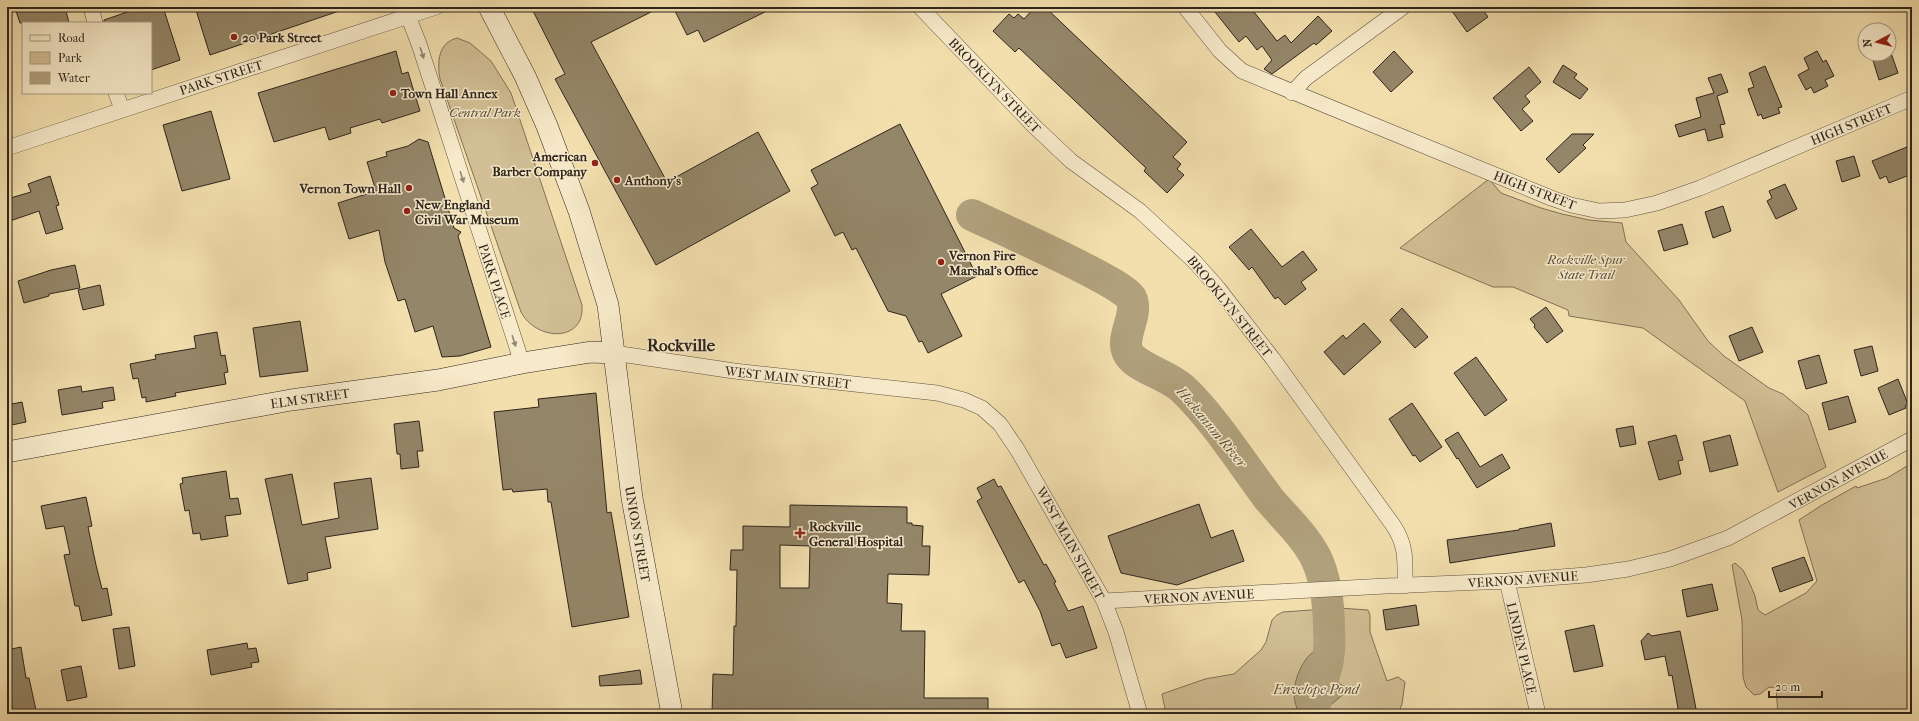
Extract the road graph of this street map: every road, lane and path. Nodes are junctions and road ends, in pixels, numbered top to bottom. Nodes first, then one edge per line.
1 (91, 7) edge
2 (436, 7) edge
3 (489, 7) edge
4 (920, 7) edge
5 (1185, 7) edge
6 (1403, 7) edge
7 (407, 12) edge
8 (95, 22) edge
9 (1292, 92) junction
10 (116, 94) edge
11 (1912, 98) edge
12 (122, 109) junction
13 (7, 148) edge
14 (614, 353) junction
15 (522, 363) junction
16 (1912, 439) edge
17 (7, 452) edge
18 (1507, 581) junction
19 (1405, 586) junction
20 (1104, 601) junction
21 (672, 714) edge
22 (1140, 714) edge
23 (1538, 714) edge

1 - 8 street
2 - 7 street, PARK STREET
3 - 14 main road
4 - 19 street, BROOKLYN STREET
5 - 9 street, HIGH STREET
6 - 9 street
7 - 12 street, PARK STREET
7 -> 15 street, PARK PLACE
9 - 11 street, HIGH STREET
10 - 12 street
12 - 13 street, PARK STREET
14 - 15 main road, ELM STREET
14 - 20 street, WEST MAIN STREET
14 - 21 main road, UNION STREET
15 - 17 main road, ELM STREET
16 - 18 street, VERNON AVENUE
18 - 19 street, VERNON AVENUE
18 - 23 street, LINDEN PLACE
19 - 20 street, VERNON AVENUE
20 - 22 street, WEST MAIN STREET

